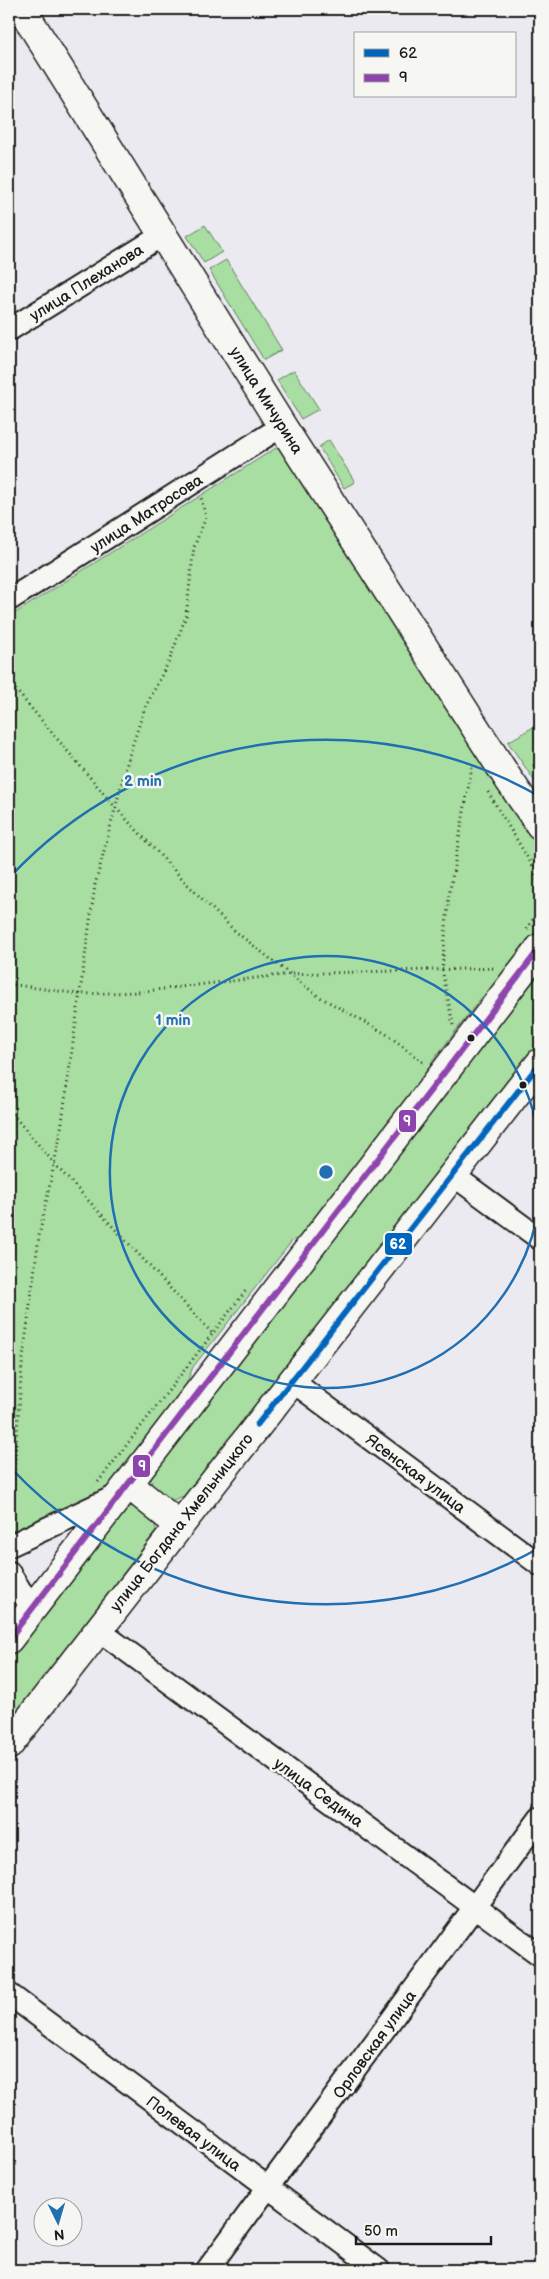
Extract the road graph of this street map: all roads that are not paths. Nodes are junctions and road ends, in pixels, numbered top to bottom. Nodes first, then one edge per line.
1 (15, 9) edge
2 (22, 9) edge
3 (9, 13) edge
4 (164, 234) junction
5 (9, 330) edge
6 (282, 426) junction
7 (9, 600) edge
8 (515, 789) junction
9 (540, 825) edge
10 (540, 836) edge
11 (532, 941) edge
12 (540, 1063) edge
13 (453, 1175) junction
14 (540, 1239) edge
15 (292, 1380) junction
16 (124, 1489) junction
17 (179, 1525) junction
18 (9, 1538) edge
19 (540, 1566) edge
20 (9, 1572) edge
21 (32, 1609) junction
22 (97, 1629) junction
23 (9, 1639) edge
24 (9, 1745) edge
25 (540, 1818) edge
26 (476, 1907) junction
27 (540, 1955) edge
28 (9, 1994) edge
29 (268, 2188) junction
30 (207, 2270) edge
31 (379, 2270) edge

1 - 3 street
2 - 4 main road, улица Мичурина
4 - 5 street, улица Плеханова
4 - 6 main road, улица Мичурина
6 - 7 street, улица Матросова
6 - 8 main road, улица Мичурина
8 - 9 main road, улица Мичурина
8 - 10 main road, улица Мичурина
11 - 16 main road
12 - 13 main road, улица Богдана Хмельницкого
13 - 14 street
13 - 15 main road, улица Богдана Хмельницкого
15 - 17 main road, улица Богдана Хмельницкого
15 - 19 street, Ясенская улица
16 - 17 main road
16 - 18 street
16 - 21 main road
17 - 22 main road, улица Богдана Хмельницкого
20 - 21 street
21 - 23 main road
22 - 24 main road, улица Богдана Хмельницкого
22 - 26 street, улица Седина
25 - 26 street, Орловская улица
26 - 27 street, улица Седина
26 - 29 street, Орловская улица
28 - 29 street, Полевая улица
29 - 30 street, Орловская улица
29 - 31 street, Полевая улица

